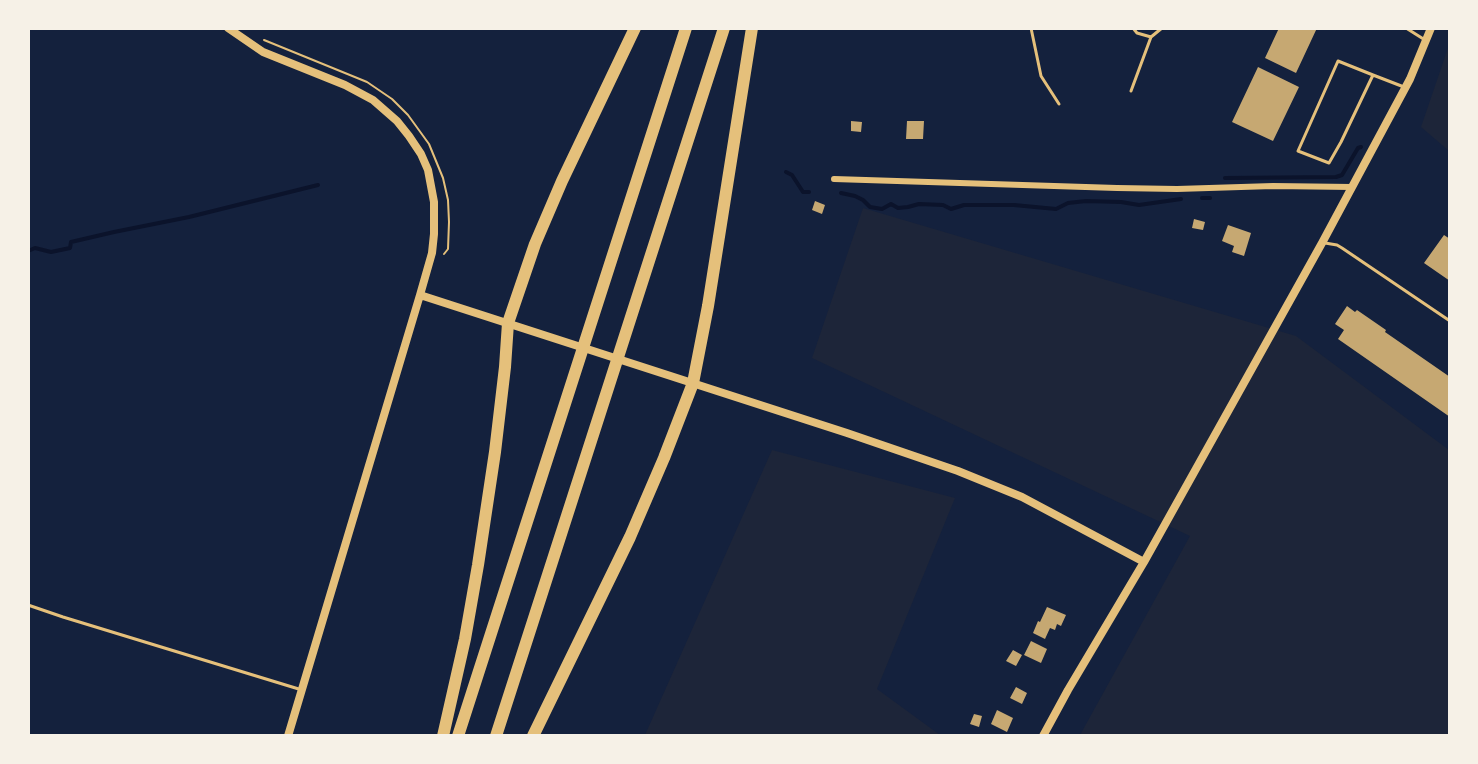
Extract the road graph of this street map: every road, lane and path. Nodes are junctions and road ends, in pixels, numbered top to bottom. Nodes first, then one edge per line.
1 (228, 28) edge
2 (635, 28) edge
3 (686, 28) edge
4 (724, 28) edge
5 (752, 28) edge
6 (1031, 28) edge
7 (1133, 28) edge
8 (1162, 28) edge
9 (1407, 28) edge
10 (1431, 28) edge
11 (1151, 37) junction
12 (260, 38) dead end
13 (1426, 41) junction
14 (1373, 75) junction
15 (1405, 88) junction
16 (1131, 91) dead end
17 (1059, 104) dead end
18 (834, 178) dead end
19 (1352, 187) junction
20 (1322, 243) junction
21 (444, 254) dead end
22 (420, 295) junction
23 (1449, 321) edge
24 (508, 323) junction
25 (693, 383) junction
26 (1144, 562) junction
27 (28, 605) edge
28 (302, 690) junction
29 (288, 735) edge
30 (442, 735) edge
31 (458, 735) edge
32 (496, 735) edge
33 (533, 735) edge
34 (1043, 735) edge

1 - 22 street
2 - 24 highway
3 - 31 highway
4 - 32 highway
5 - 25 highway
6 - 17 lane
7 - 11 lane
8 - 11 lane
9 - 13 lane
10 - 13 street
11 - 16 lane
12 - 21 path
13 - 15 street
14 - 14 lane
14 - 15 lane
15 - 19 street
18 - 19 street
19 - 20 street
20 - 23 lane
20 - 26 street
22 - 24 street
22 - 28 street
24 - 25 street
24 - 30 highway
25 - 26 street
25 - 33 highway
26 - 34 street
27 - 28 lane
28 - 29 street

